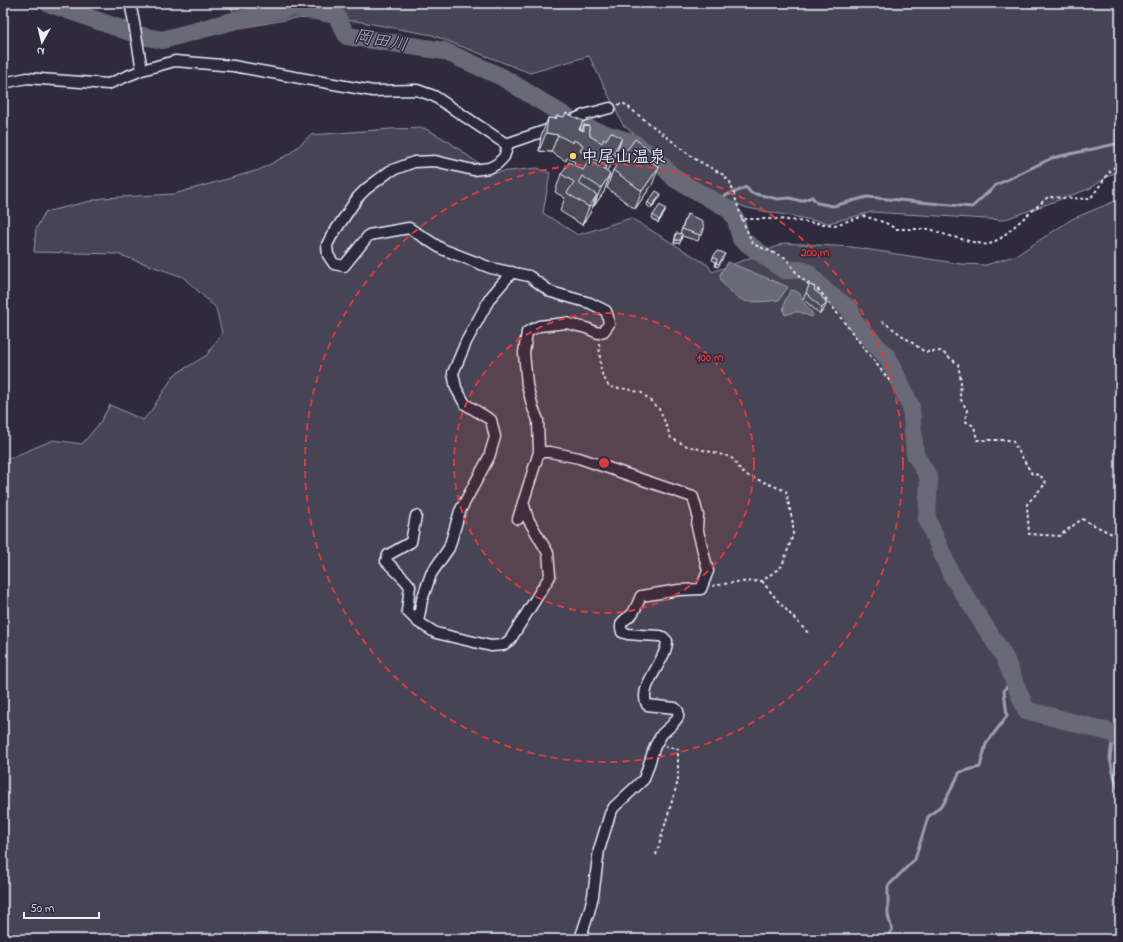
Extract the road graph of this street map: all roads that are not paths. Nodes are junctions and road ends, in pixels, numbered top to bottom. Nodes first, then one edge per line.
1 (130, 3) edge
2 (142, 70) junction
3 (3, 83) edge
4 (610, 108) road end
5 (506, 144) junction
6 (512, 272) junction
7 (539, 452) junction
8 (523, 502) junction
9 (416, 516) dead end
10 (518, 519) dead end
11 (418, 622) junction
12 (580, 939) edge

1 - 2 street
2 - 3 street
2 - 5 street
4 - 5 street
5 - 6 street
6 - 7 street
6 - 11 street
7 - 8 street
7 - 12 street
8 - 10 street
8 - 11 street
9 - 11 street

